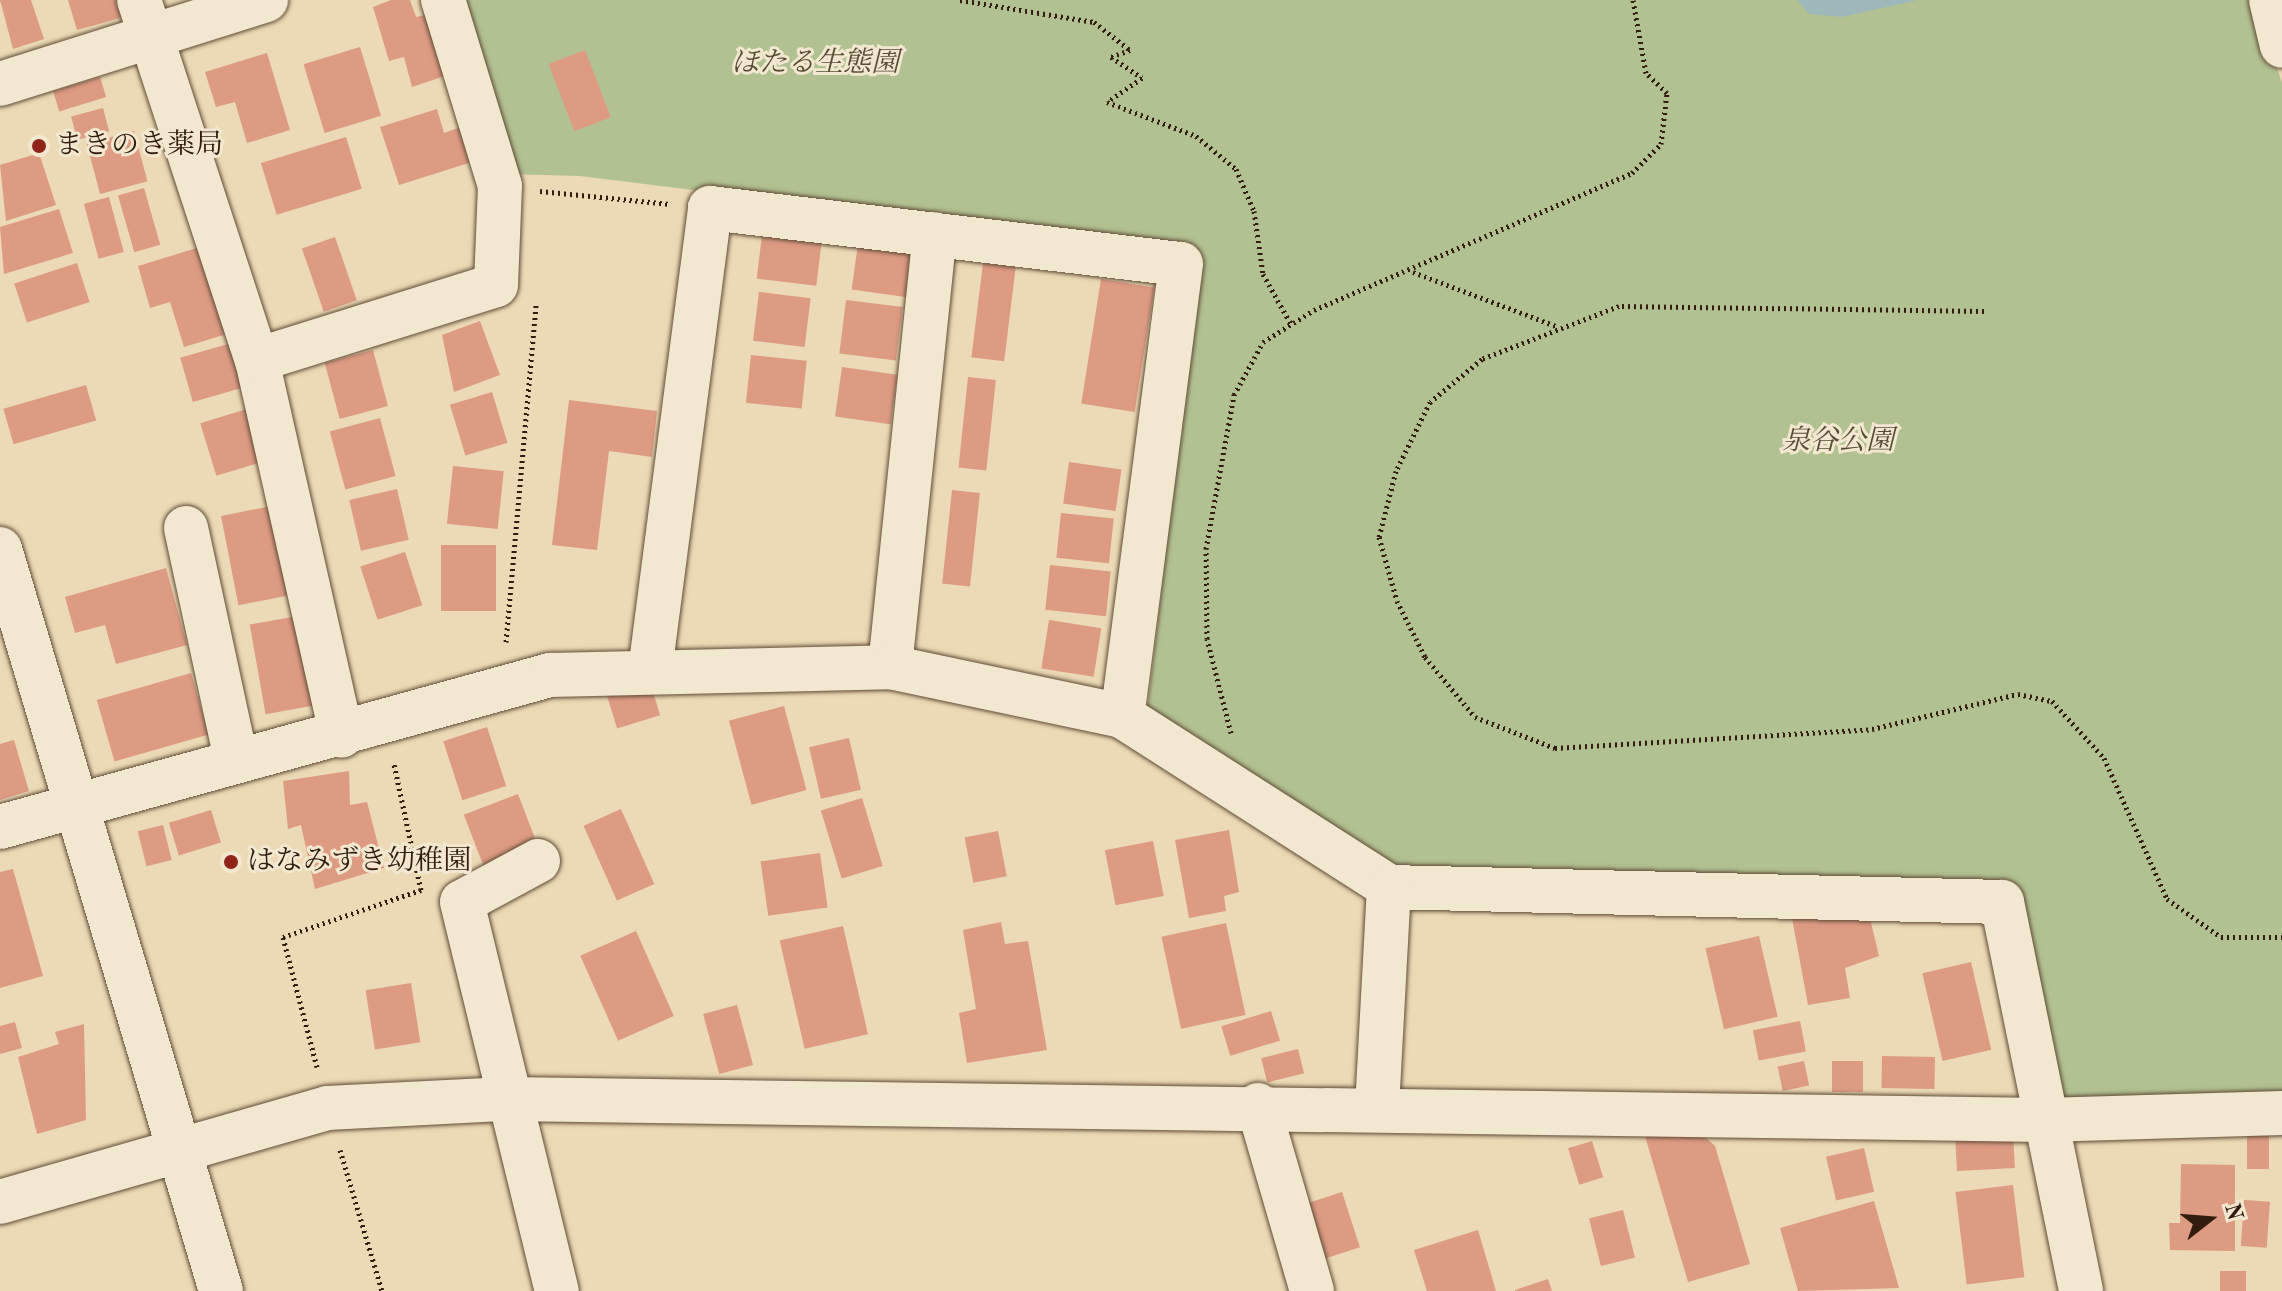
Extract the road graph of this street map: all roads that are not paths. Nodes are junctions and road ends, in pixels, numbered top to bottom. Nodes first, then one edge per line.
1 (266, 0) edge
2 (443, 0) edge
3 (2271, 0) edge
4 (144, 18) edge
5 (2282, 46) edge
6 (0, 84) edge
7 (935, 234) junction
8 (257, 360) junction
9 (186, 528) dead end
10 (0, 549) edge
11 (890, 667) junction
12 (650, 671) junction
13 (1122, 716) junction
14 (342, 736) junction
15 (236, 760) junction
16 (78, 802) junction
17 (0, 827) edge
18 (538, 861) dead end
19 (1389, 887) junction
20 (507, 1099) junction
21 (1258, 1105) junction
22 (1377, 1108) junction
23 (2282, 1113) edge
24 (2044, 1120) junction
25 (178, 1146) junction
26 (0, 1202) edge
27 (221, 1291) edge
28 (557, 1291) edge
29 (1312, 1291) edge
30 (2081, 1291) edge

1 - 4 street
2 - 8 street
3 - 5 street
4 - 6 street
4 - 8 street
7 - 11 street
7 - 12 street
7 - 13 street
8 - 14 street
9 - 15 street
10 - 16 street
11 - 12 street
11 - 13 street
12 - 14 street
13 - 19 street
14 - 15 street
15 - 16 street
16 - 17 street
16 - 25 street
18 - 20 street
19 - 22 street
19 - 24 street
20 - 21 street
20 - 25 street
20 - 28 street
21 - 22 street
21 - 29 street
22 - 24 street
23 - 24 street
24 - 30 street
25 - 26 street
25 - 27 street

